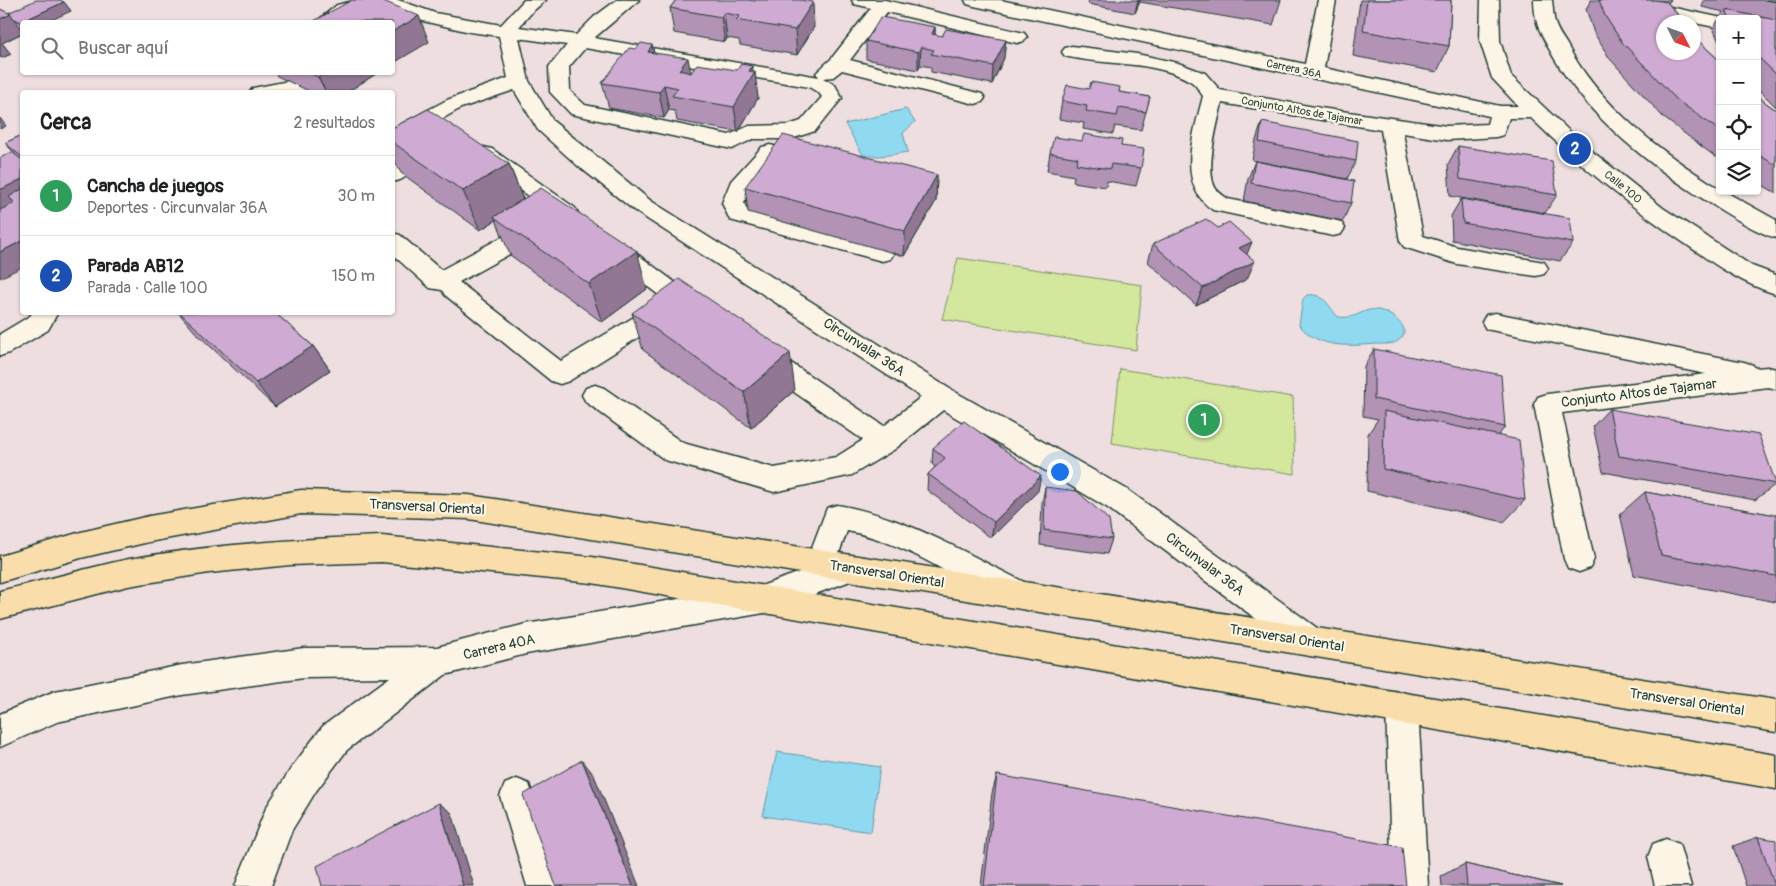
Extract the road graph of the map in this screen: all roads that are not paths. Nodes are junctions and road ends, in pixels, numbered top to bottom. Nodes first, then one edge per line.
1 (537, 0) edge
2 (630, 0) edge
3 (861, 0) edge
4 (974, 0) edge
5 (1062, 0) edge
6 (1327, 0) edge
7 (1490, 0) edge
8 (1542, 0) edge
9 (1609, 0) edge
10 (883, 5) junction
11 (1683, 12) edge
12 (1053, 18) junction
13 (327, 20) edge
14 (1716, 21) edge
15 (507, 30) junction
16 (1018, 38) dead end
17 (579, 41) junction
18 (1072, 52) dead end
19 (838, 63) junction
20 (1313, 73) junction
21 (519, 81) junction
22 (816, 82) junction
23 (271, 90) edge
24 (301, 90) edge
25 (1212, 95) junction
26 (974, 98) dead end
27 (1500, 112) junction
28 (1536, 112) junction
29 (1391, 126) junction
30 (395, 136) edge
31 (732, 142) junction
32 (395, 174) edge
33 (581, 224) junction
34 (1334, 228) dead end
35 (1776, 230) edge
36 (395, 244) edge
37 (882, 253) dead end
38 (1536, 268) dead end
39 (1776, 285) edge
40 (454, 289) dead end
41 (680, 299) junction
42 (44, 315) edge
43 (713, 322) edge
44 (1495, 322) dead end
45 (746, 345) edge
46 (0, 346) edge
47 (1772, 378) edge
48 (595, 395) dead end
49 (941, 396) junction
50 (885, 441) junction
51 (1579, 559) dead end
52 (821, 563) junction
53 (850, 568) junction
54 (0, 569) edge
55 (1016, 594) junction
56 (764, 599) junction
57 (0, 605) edge
58 (1310, 641) junction
59 (437, 662) junction
60 (1402, 708) junction
61 (1776, 716) edge
62 (0, 731) edge
63 (1776, 772) edge
64 (517, 796) dead end
65 (254, 886) edge
66 (545, 886) edge
67 (1410, 886) edge

1 - 15 street
2 - 17 street
3 - 10 street
4 - 12 street
5 - 12 street
6 - 20 street
7 - 28 street, Calle 100
8 - 35 street
9 - 11 street
10 - 16 street
10 - 19 street
11 - 14 street
12 - 20 street, Carrera 36A
13 - 15 street
15 - 17 street
15 - 21 street, Circunvalar 36A
17 - 22 street
17 - 31 street
18 - 25 street
19 - 22 street
19 - 26 street
20 - 27 street, Carrera 36A
21 - 30 street
21 - 49 street, Circunvalar 36A
22 - 31 street
23 - 24 street
25 - 29 street, Conjunto Altos de Tajamar
25 - 34 street
27 - 28 street, Carrera 36A
27 - 29 street, Conjunto Altos de Tajamar
28 - 39 street, Calle 100
29 - 38 street
31 - 37 street
32 - 33 street
33 - 36 street
33 - 41 street
40 - 41 street
41 - 43 street
42 - 46 street
44 - 47 street, Conjunto Altos de Tajamar
45 - 50 street
47 - 51 street, Conjunto Altos de Tajamar
48 - 50 street
49 - 50 street
49 - 58 street, Circunvalar 36A
52 - 53 main road, Transversal Oriental
52 - 54 main road, Transversal Oriental
52 - 55 street
53 - 55 main road, Transversal Oriental
53 - 56 street, Carrera 40A
55 - 58 main road, Transversal Oriental
56 - 57 main road
56 - 59 street, Carrera 40A
56 - 60 main road
58 - 61 main road, Transversal Oriental
59 - 62 street
59 - 65 street, Carrera 40A
60 - 63 main road
60 - 67 street
64 - 66 street

